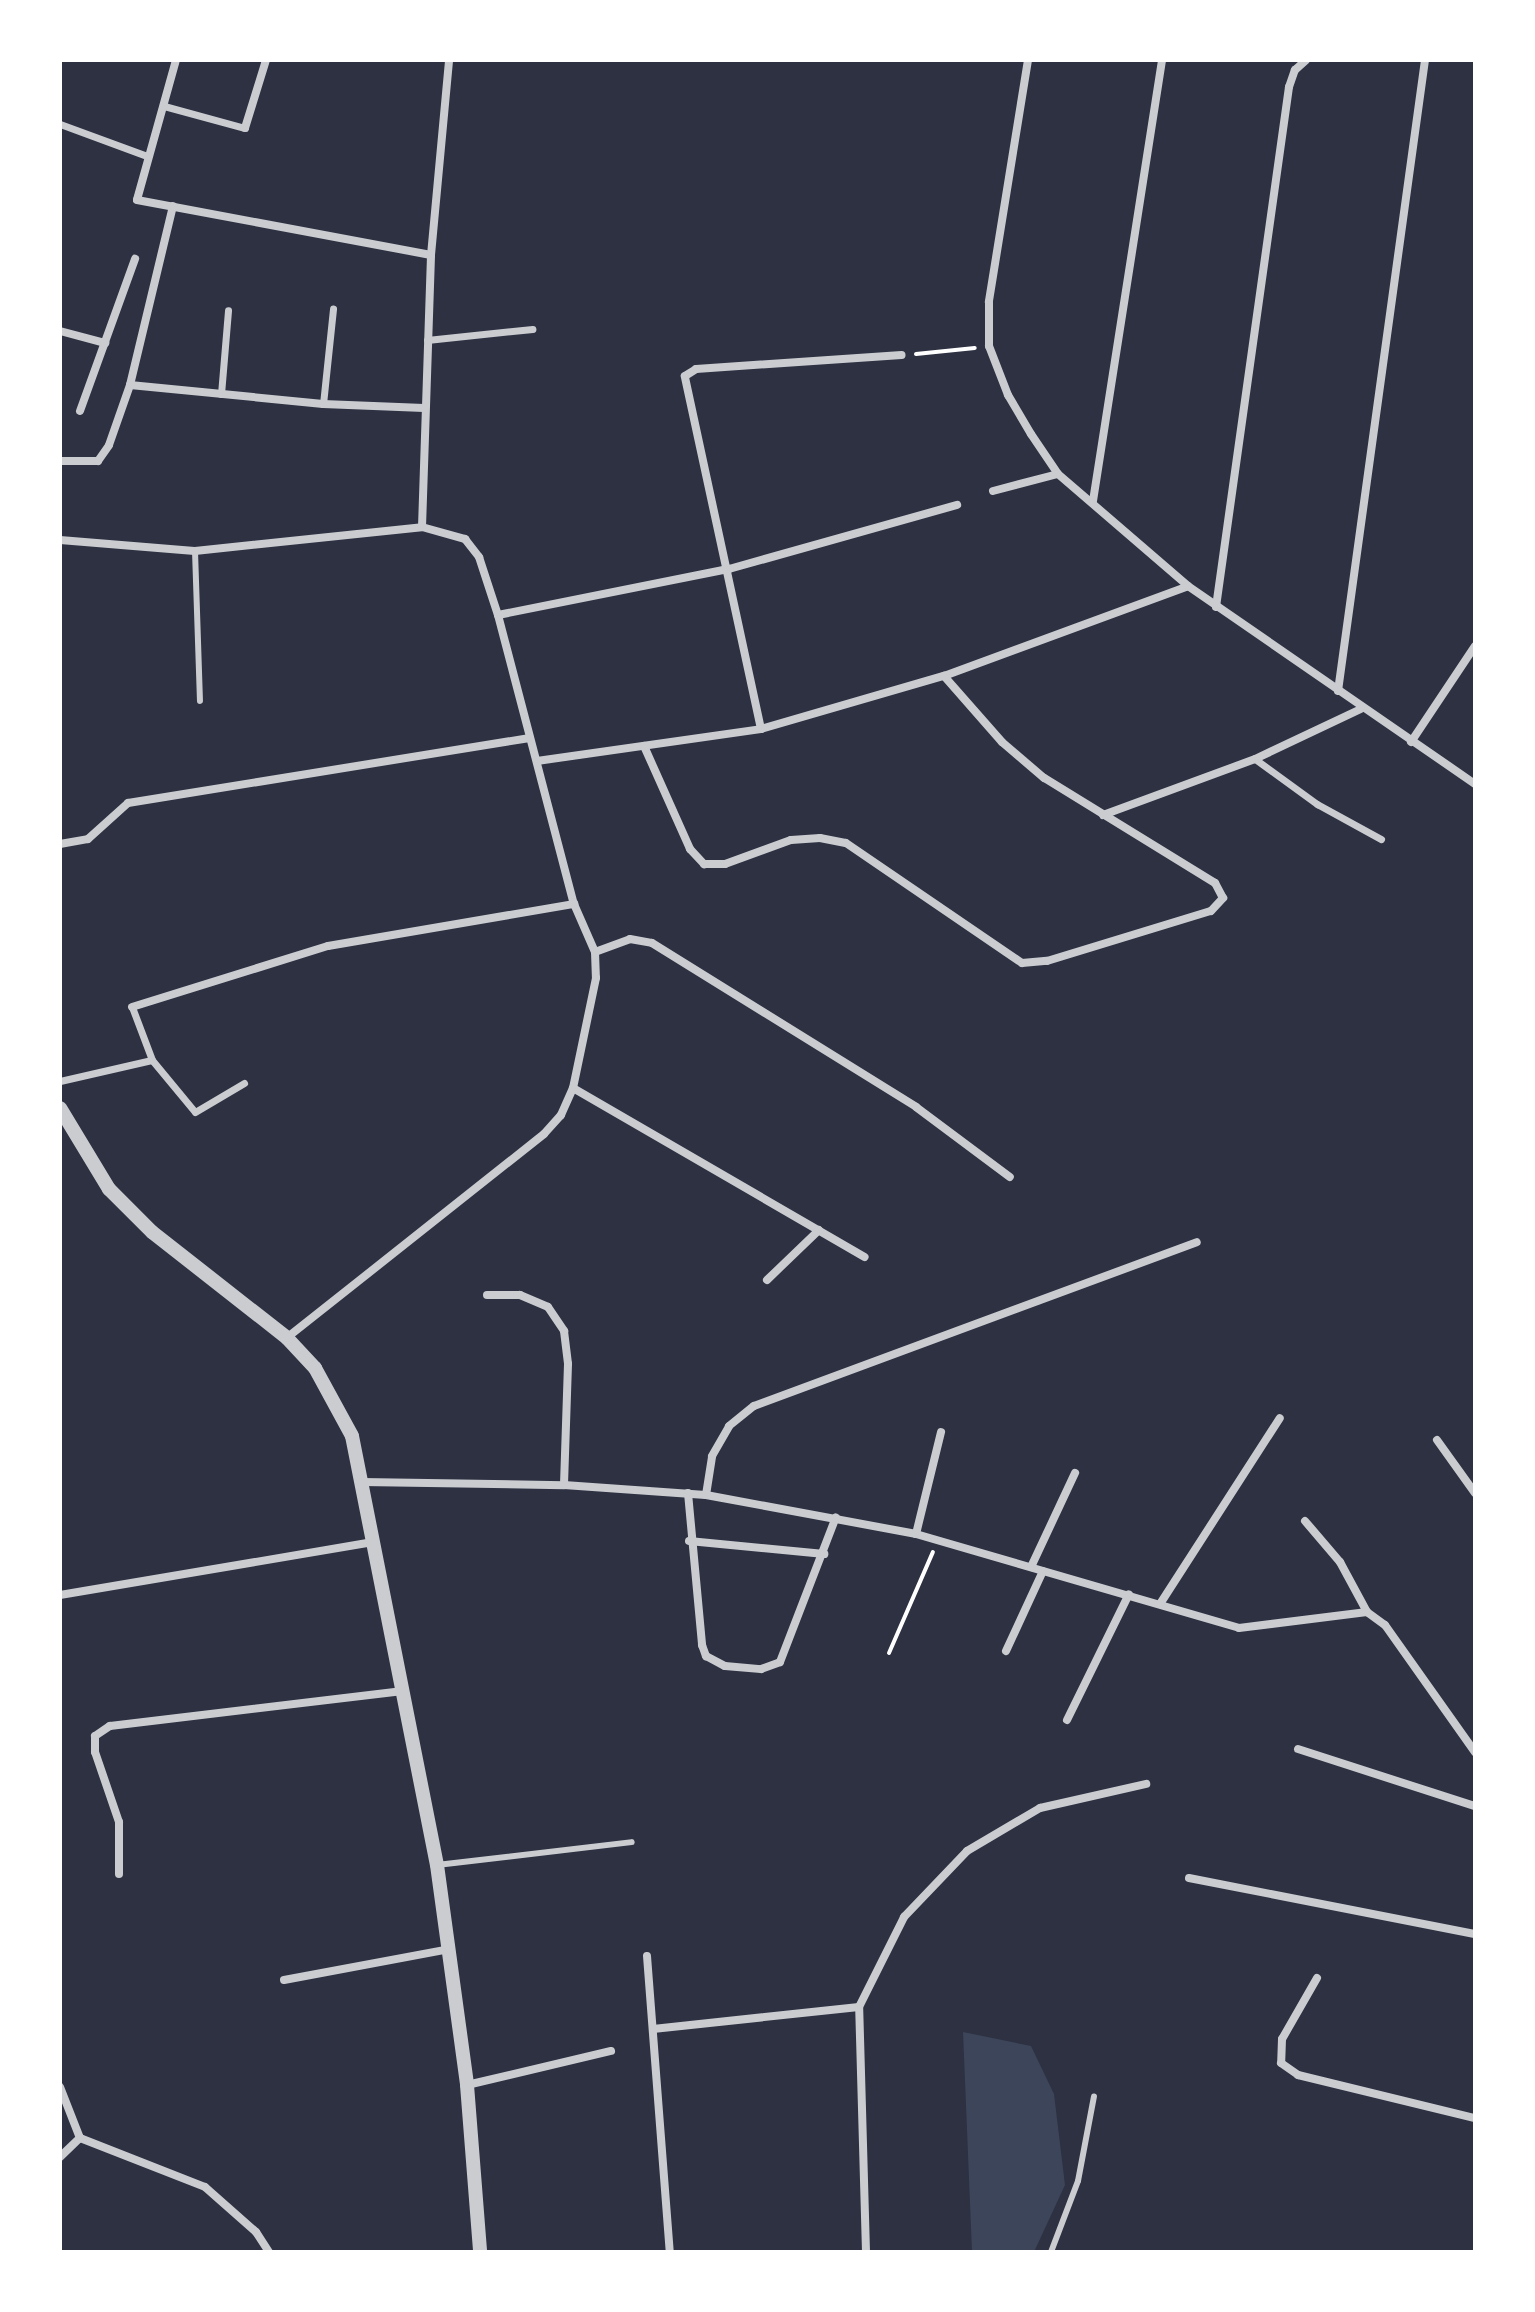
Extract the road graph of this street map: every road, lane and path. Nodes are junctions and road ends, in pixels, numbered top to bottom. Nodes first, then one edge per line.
1 (176, 60) edge
2 (266, 60) edge
3 (449, 60) edge
4 (1028, 60) edge
5 (1162, 60) edge
6 (1306, 60) edge
7 (1425, 60) edge
8 (164, 106) junction
9 (60, 124) edge
10 (245, 128) joint
11 (147, 156) junction
12 (173, 206) junction
13 (431, 255) junction
14 (135, 259) dead end
15 (333, 309) dead end
16 (228, 310) dead end
17 (532, 329) dead end
18 (60, 331) edge
19 (427, 340) junction
20 (105, 343) junction
21 (989, 346) junction
22 (902, 355) joint
23 (130, 385) junction
24 (221, 394) junction
25 (323, 404) junction
26 (424, 408) junction
27 (80, 411) dead end
28 (60, 461) edge
29 (1058, 474) junction
30 (993, 491) dead end
31 (1093, 501) junction
32 (957, 505) dead end
33 (422, 527) junction
34 (60, 540) edge
35 (195, 551) junction
36 (729, 569) junction
37 (1188, 586) junction
38 (1216, 607) junction
39 (498, 615) junction
40 (1475, 646) edge
41 (944, 676) junction
42 (1338, 691) junction
43 (200, 701) dead end
44 (1361, 709) junction
45 (761, 729) junction
46 (530, 738) junction
47 (1411, 742) junction
48 (644, 746) junction
49 (1255, 759) junction
50 (537, 761) junction
51 (1475, 784) edge
52 (1103, 815) junction
53 (1381, 839) dead end
54 (60, 844) edge
55 (574, 904) junction
56 (595, 952) junction
57 (132, 1007) joint
58 (152, 1060) junction
59 (60, 1081) edge
60 (244, 1083) dead end
61 (573, 1088) junction
62 (60, 1108) edge
63 (1010, 1177) dead end
64 (819, 1230) junction
65 (1197, 1242) dead end
66 (865, 1257) dead end
67 (767, 1280) dead end
68 (487, 1295) dead end
69 (287, 1338) junction
70 (1280, 1418) dead end
71 (941, 1432) dead end
72 (1437, 1440) dead end
73 (1075, 1473) dead end
74 (362, 1482) junction
75 (564, 1485) junction
76 (688, 1493) junction
77 (1475, 1493) edge
78 (706, 1495) junction
79 (836, 1517) junction
80 (1305, 1521) dead end
81 (916, 1534) junction
82 (938, 1540) junction
83 (689, 1541) junction
84 (372, 1542) junction
85 (824, 1554) junction
86 (1031, 1567) junction
87 (1043, 1571) junction
88 (1129, 1594) junction
89 (60, 1595) edge
90 (1160, 1604) junction
91 (1367, 1612) junction
92 (1006, 1651) dead end
93 (889, 1653) dead end
94 (403, 1691) junction
95 (1067, 1720) dead end
96 (1298, 1749) dead end
97 (1475, 1752) edge
98 (1146, 1784) dead end
99 (1475, 1806) edge
100 (632, 1842) dead end
101 (437, 1865) junction
102 (119, 1874) dead end
103 (1189, 1878) dead end
104 (1475, 1934) edge
105 (449, 1949) junction
106 (647, 1956) dead end
107 (1317, 1978) dead end
108 (284, 1980) dead end
109 (859, 2007) junction
110 (653, 2029) junction
111 (611, 2051) dead end
112 (467, 2085) junction
113 (60, 2087) edge
114 (1094, 2096) dead end
115 (1475, 2118) edge
116 (80, 2138) junction
117 (60, 2157) edge
118 (269, 2252) edge
119 (480, 2252) edge
120 (670, 2252) edge
121 (866, 2252) edge
122 (1051, 2252) edge

1 - 8 street
2 - 10 street
3 - 13 street
4 - 21 street
5 - 31 street
6 - 38 street
7 - 42 street
8 - 10 street
8 - 11 street
9 - 11 street
11 - 12 street
12 - 13 street
12 - 23 street
13 - 19 street
14 - 20 street
15 - 25 street
16 - 24 street
17 - 19 street
18 - 20 street
19 - 26 street
20 - 27 street
21 - 22 path
21 - 29 street
22 - 36 street
23 - 24 street
23 - 28 street
24 - 25 street
25 - 26 street
26 - 33 street
29 - 30 street
29 - 31 street
31 - 37 street
32 - 36 street
33 - 35 street
33 - 39 street
34 - 35 street
35 - 43 lane
36 - 39 street
36 - 45 street
37 - 38 street
37 - 41 street
38 - 42 street
39 - 46 street
40 - 47 street
41 - 45 street
41 - 52 street
42 - 44 street
44 - 47 street
44 - 49 street
45 - 48 street
46 - 50 street
46 - 54 street
47 - 51 street
48 - 50 street
48 - 52 street
49 - 52 street
49 - 53 street
50 - 55 street
55 - 56 street
55 - 57 street
56 - 61 street
56 - 63 street
57 - 58 street
58 - 59 street
58 - 60 street
61 - 64 street
61 - 69 street
62 - 69 street
64 - 66 street
64 - 67 street
65 - 78 street
68 - 75 street
69 - 74 street
70 - 90 street
71 - 81 street
72 - 77 street
73 - 86 street
74 - 75 street
74 - 84 street
75 - 76 street
76 - 78 street
76 - 83 street
78 - 79 street
79 - 81 street
79 - 85 street
80 - 91 street
81 - 82 street
82 - 86 street
82 - 93 path
83 - 85 street
83 - 85 street
84 - 89 street
84 - 94 street
86 - 87 street
87 - 88 street
87 - 92 street
88 - 90 street
88 - 95 street
90 - 91 street
91 - 97 street
94 - 101 street
94 - 102 street
96 - 99 street
98 - 109 street
100 - 101 lane
101 - 105 street
103 - 104 street
105 - 108 street
105 - 112 street
106 - 110 street
107 - 115 street
109 - 110 street
109 - 121 street
110 - 120 street
111 - 112 street
112 - 119 street
113 - 116 street
114 - 122 lane
116 - 117 street
116 - 118 street

